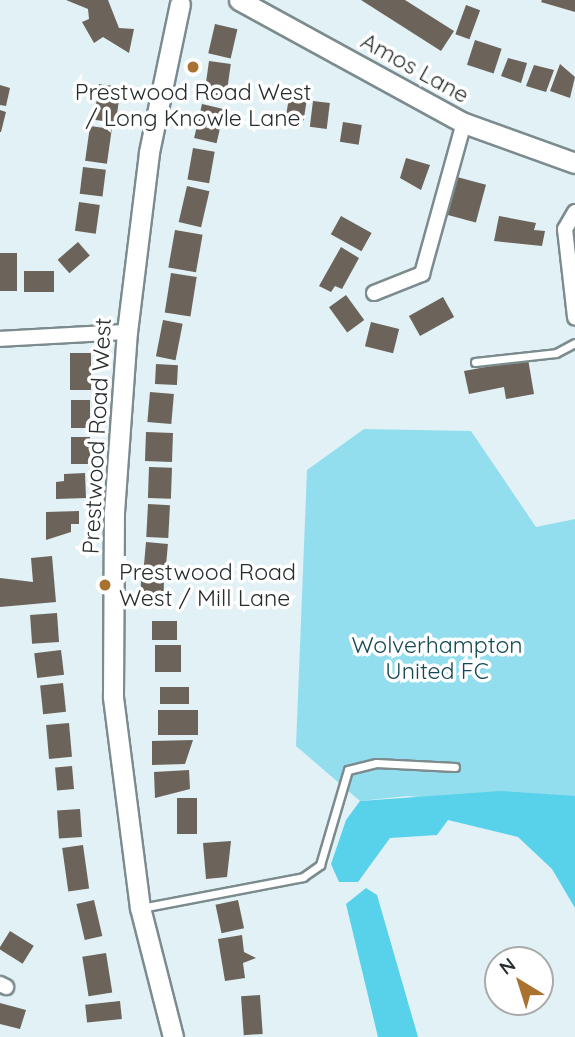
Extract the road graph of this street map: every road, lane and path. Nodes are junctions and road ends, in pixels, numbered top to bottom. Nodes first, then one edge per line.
1 (185, 1) edge
2 (245, 1) edge
3 (464, 123) junction
4 (575, 163) edge
5 (575, 212) edge
6 (374, 293) dead end
7 (575, 317) edge
8 (127, 332) junction
9 (0, 339) edge
10 (575, 343) edge
11 (475, 362) dead end
12 (455, 767) dead end
13 (140, 908) junction
14 (173, 1037) edge

1 - 8 street, Prestwood Road West
2 - 3 street, Amos Lane
3 - 4 street, Amos Lane
3 - 6 street
5 - 7 street
8 - 9 street
8 - 13 street, Prestwood Road West
10 - 11 lane
12 - 13 lane
13 - 14 street, Prestwood Road West

